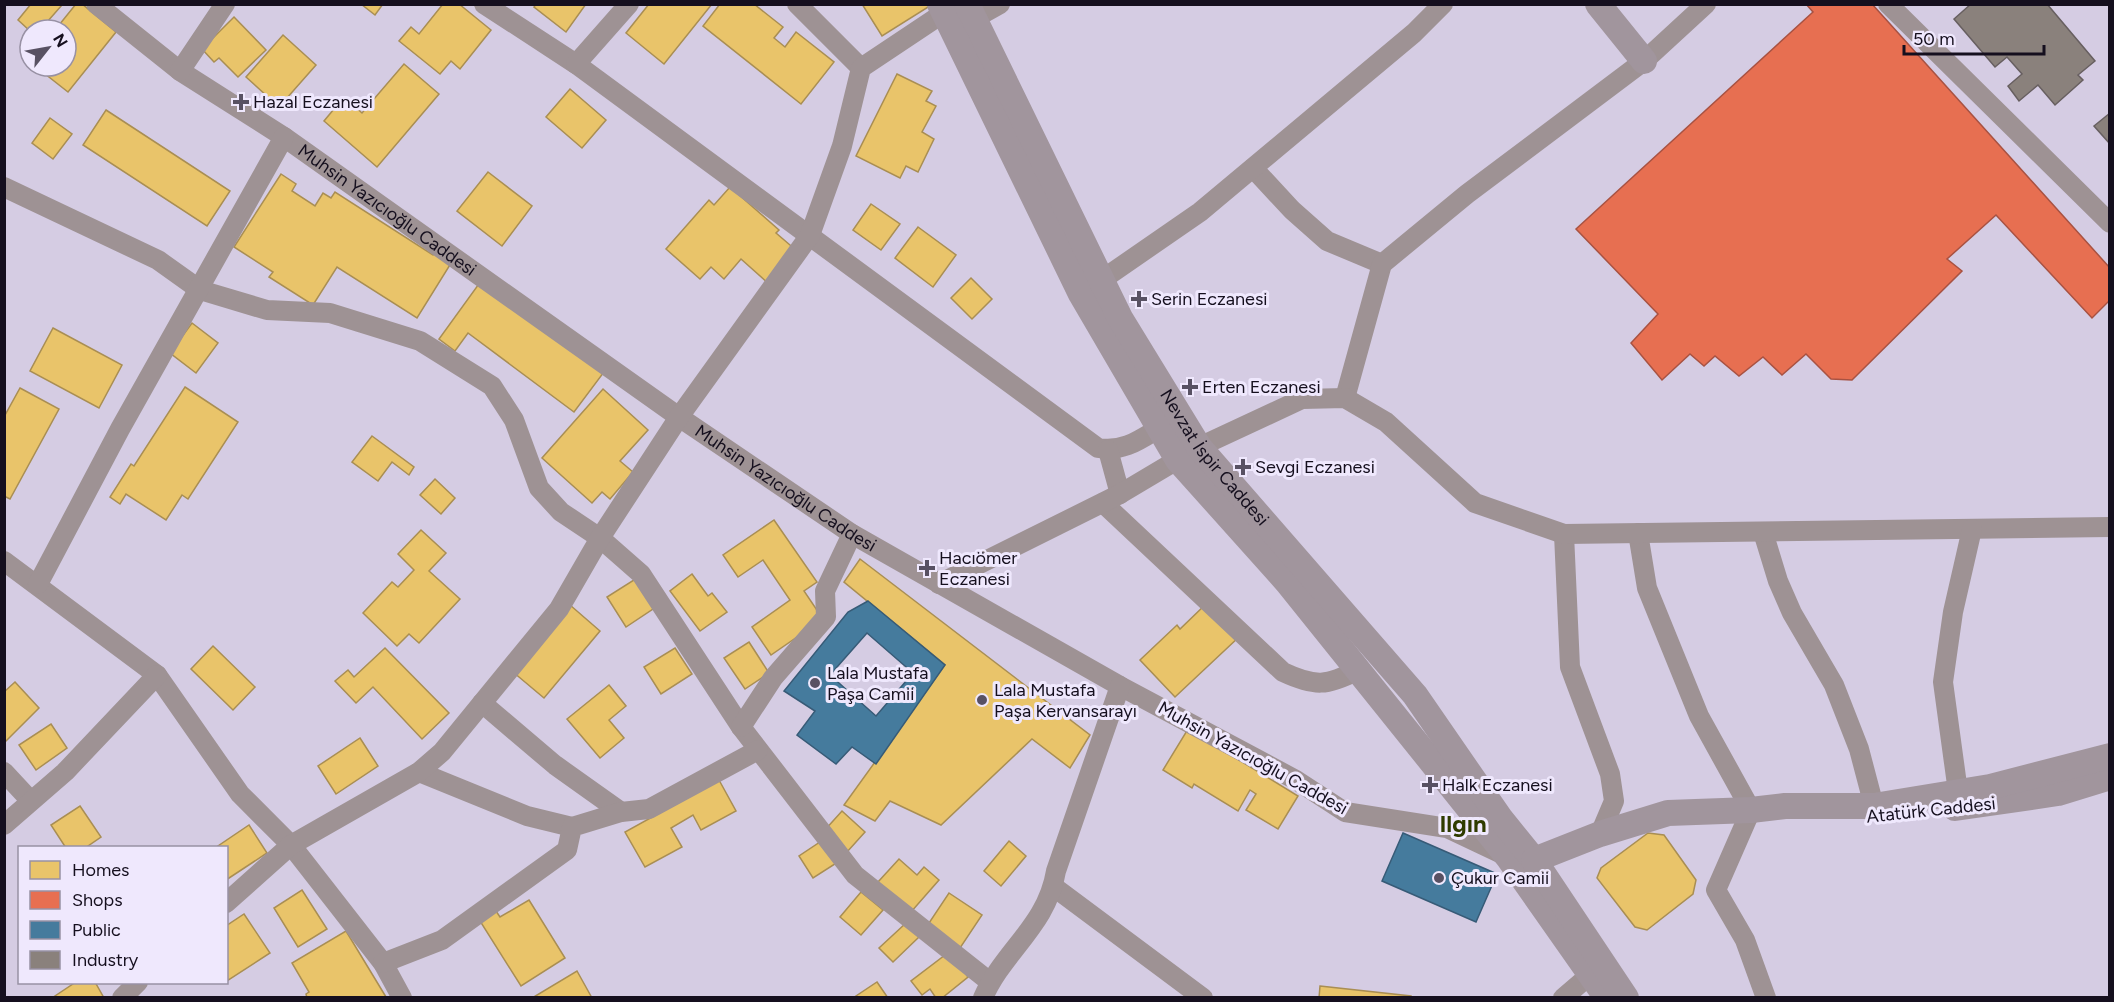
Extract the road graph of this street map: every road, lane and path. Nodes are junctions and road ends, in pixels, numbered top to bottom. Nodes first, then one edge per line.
1 (96, 4) edge
2 (225, 4) edge
3 (484, 4) edge
4 (629, 4) edge
5 (797, 4) edge
6 (1000, 4) edge
7 (1443, 4) edge
8 (1598, 4) edge
9 (1706, 4) edge
10 (1888, 4) edge
11 (957, 10) edge
12 (1644, 61) junction
13 (576, 64) junction
14 (861, 68) junction
15 (180, 71) junction
16 (284, 137) junction
17 (1253, 168) junction
18 (4, 187) edge
19 (2109, 224) edge
20 (810, 235) junction
21 (1382, 264) junction
22 (1091, 287) junction
23 (200, 290) junction
24 (1345, 398) junction
25 (680, 417) junction
26 (1159, 428) junction
27 (1108, 450) junction
28 (1189, 453) junction
29 (1120, 494) junction
30 (1102, 502) junction
31 (2109, 527) edge
32 (1972, 529) junction
33 (1762, 532) junction
34 (1638, 533) junction
35 (852, 534) junction
36 (1564, 534) junction
37 (600, 538) junction
38 (4, 561) edge
39 (38, 584) junction
40 (939, 584) junction
41 (1358, 670) junction
42 (157, 675) junction
43 (1120, 686) junction
44 (482, 703) junction
45 (741, 727) junction
46 (758, 750) junction
47 (2109, 756) edge
48 (4, 772) edge
49 (419, 772) junction
50 (2109, 777) edge
51 (1958, 792) junction
52 (30, 800) junction
53 (1874, 806) junction
54 (1751, 810) junction
55 (621, 812) junction
56 (4, 825) edge
57 (572, 827) junction
58 (1600, 834) junction
59 (291, 845) junction
60 (1508, 857) junction
61 (1534, 860) junction
62 (1054, 887) junction
63 (228, 901) edge
64 (383, 963) junction
65 (1591, 974) junction
66 (136, 984) edge
67 (987, 990) edge
68 (122, 998) edge
69 (402, 998) edge
70 (1203, 998) edge
71 (1563, 998) edge
72 (1607, 998) edge
73 (1626, 998) edge
74 (1766, 998) edge

1 - 15 street, Muhsin Yazıcıoğlu Caddesi
2 - 15 street
3 - 13 street
4 - 13 street
5 - 14 street
6 - 11 street
7 - 17 street
8 - 12 main road
9 - 12 street
10 - 19 street
11 - 14 street
11 - 22 main road, Nevzat İspir Caddesi
12 - 21 street
13 - 20 street
14 - 20 street
15 - 16 street, Muhsin Yazıcıoğlu Caddesi
16 - 23 street
16 - 25 street, Muhsin Yazıcıoğlu Caddesi
17 - 21 street
17 - 22 street
18 - 23 street
20 - 25 street
20 - 27 street
21 - 24 street
22 - 26 main road, Nevzat İspir Caddesi
22 - 28 main road, Nevzat İspir Caddesi
23 - 37 street
23 - 39 street
24 - 28 street
24 - 36 street
25 - 35 street, Muhsin Yazıcıoğlu Caddesi
25 - 37 street
26 - 27 street
26 - 28 main road, Nevzat İspir Caddesi
27 - 29 street
28 - 29 street
28 - 41 main road, Nevzat İspir Caddesi
28 - 61 main road, Nevzat İspir Caddesi
29 - 30 street
30 - 40 street
30 - 41 street
31 - 32 street
32 - 33 street
32 - 51 street
33 - 34 street
33 - 53 street
34 - 36 street
34 - 54 street
35 - 40 street, Muhsin Yazıcıoğlu Caddesi
35 - 45 street
36 - 58 street
37 - 44 street
37 - 45 street
38 - 39 street
39 - 42 street
40 - 43 street, Muhsin Yazıcıoğlu Caddesi
41 - 60 main road, Nevzat İspir Caddesi
42 - 52 street
42 - 59 street
43 - 60 street, Muhsin Yazıcıoğlu Caddesi
43 - 62 street
44 - 49 street
44 - 55 street
45 - 46 street
46 - 55 street
46 - 67 street
47 - 51 main road, Atatürk Caddesi
48 - 52 street
49 - 57 street
49 - 59 street
50 - 54 main road, Atatürk Caddesi
51 - 53 main road, Atatürk Caddesi
52 - 56 street
53 - 54 main road, Atatürk Caddesi
54 - 58 main road, Atatürk Caddesi
54 - 74 street
55 - 57 street
57 - 64 street
58 - 61 main road, Atatürk Caddesi
59 - 63 street
59 - 64 street
60 - 61 street, Muhsin Yazıcıoğlu Caddesi
60 - 65 main road, Nevzat İspir Caddesi
61 - 73 main road, Nevzat İspir Caddesi
62 - 67 street
62 - 70 street
64 - 69 street
65 - 71 street
65 - 72 main road, Nevzat İspir Caddesi
66 - 68 street

